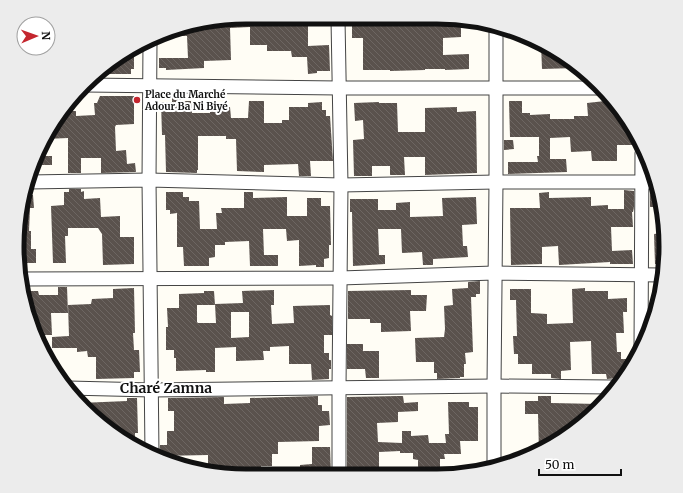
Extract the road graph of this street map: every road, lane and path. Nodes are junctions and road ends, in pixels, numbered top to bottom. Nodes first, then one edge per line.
1 (338, 24) edge
2 (496, 33) edge
3 (150, 46) edge
4 (93, 85) edge
5 (150, 86) junction
6 (339, 88) junction
7 (496, 88) junction
8 (593, 88) edge
9 (149, 180) junction
10 (34, 182) edge
11 (496, 182) junction
12 (649, 182) edge
13 (341, 185) junction
14 (494, 273) junction
15 (642, 274) junction
16 (657, 275) edge
17 (150, 278) junction
18 (340, 278) junction
19 (26, 279) edge
20 (641, 334) edge
21 (494, 386) junction
22 (609, 387) edge
23 (75, 388) edge
24 (339, 388) junction
25 (152, 390) junction
26 (152, 448) edge
27 (494, 461) edge
28 (339, 469) edge

1 - 6 street
2 - 7 street
3 - 5 street
4 - 5 street
5 - 6 street
5 - 9 street
6 - 7 street
6 - 13 street
7 - 8 street
7 - 11 street
9 - 10 street
9 - 13 street
9 - 17 street
11 - 12 street
11 - 13 street
11 - 14 street
12 - 15 street
13 - 18 street
14 - 15 street
14 - 18 street
14 - 21 street
15 - 16 street
15 - 20 street
17 - 18 street
17 - 19 street
17 - 25 street
18 - 24 street
21 - 22 street
21 - 24 street
21 - 27 street
23 - 25 street
24 - 25 street
24 - 28 street
25 - 26 street

